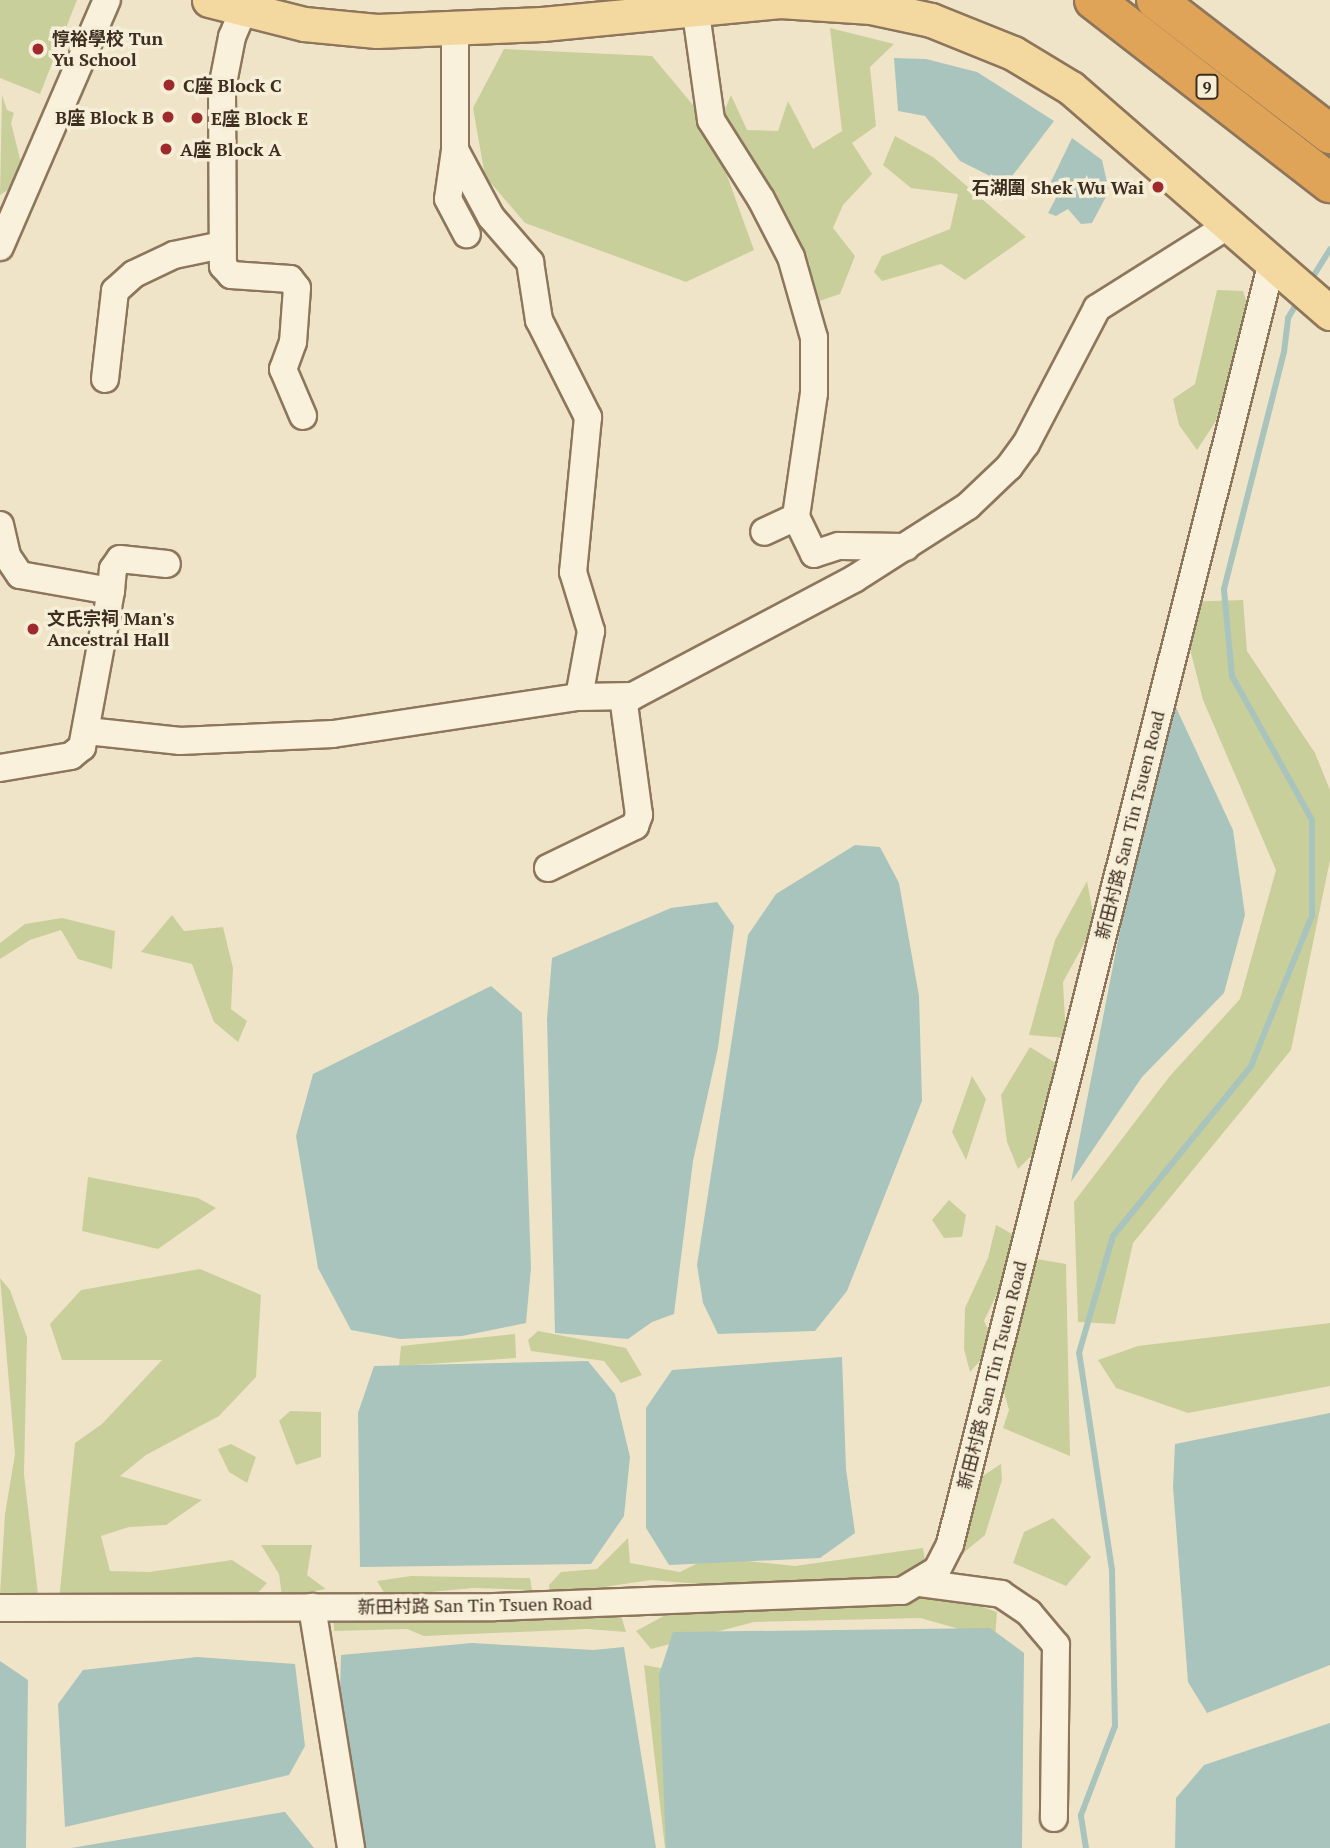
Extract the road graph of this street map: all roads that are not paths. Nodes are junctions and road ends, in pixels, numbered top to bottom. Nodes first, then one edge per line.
1 (107, 0) edge
2 (209, 0) edge
3 (1094, 0) edge
4 (1156, 0) edge
5 (717, 3) edge
6 (243, 11) junction
7 (455, 29) junction
8 (1330, 135) edge
9 (455, 150) junction
10 (1325, 179) edge
11 (1229, 225) junction
12 (467, 234) dead end
13 (222, 244) junction
14 (0, 247) edge
15 (1277, 267) junction
16 (1330, 313) edge
17 (105, 379) dead end
18 (303, 416) dead end
19 (796, 517) junction
20 (0, 525) edge
21 (764, 532) dead end
22 (905, 547) junction
23 (167, 564) dead end
24 (111, 591) junction
25 (623, 697) junction
26 (579, 698) junction
27 (87, 731) junction
28 (0, 768) edge
29 (548, 868) dead end
30 (920, 1583) junction
31 (312, 1607) junction
32 (0, 1608) edge
33 (1054, 1818) dead end
34 (351, 1848) edge

1 - 14 street
2 - 6 main road
3 - 10 highway, 9
4 - 8 highway, 9
5 - 7 main road
5 - 11 main road
5 - 19 street
6 - 7 main road
6 - 13 street
7 - 9 street
9 - 12 street
9 - 26 street
11 - 15 main road
11 - 22 street
13 - 17 street
13 - 18 street
15 - 16 main road
15 - 30 street, 新田村路 San Tin Tsuen Road
19 - 21 street
19 - 22 street
20 - 24 street
22 - 25 street
23 - 24 street
24 - 27 street
25 - 26 street
25 - 29 street
26 - 27 street
27 - 28 street
30 - 31 street, 新田村路 San Tin Tsuen Road
30 - 33 street
31 - 32 street, 新田村路 San Tin Tsuen Road
31 - 34 street

